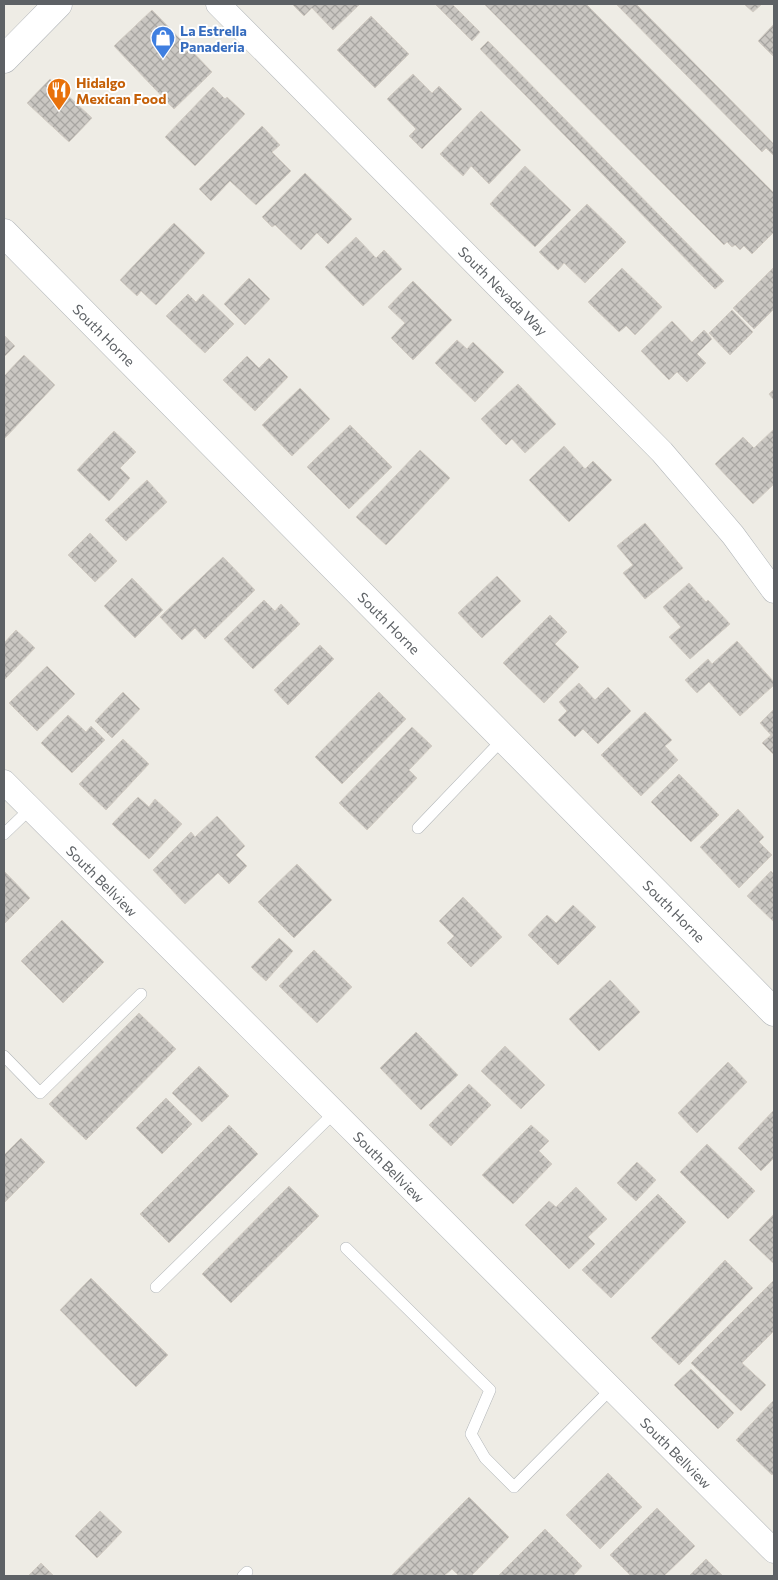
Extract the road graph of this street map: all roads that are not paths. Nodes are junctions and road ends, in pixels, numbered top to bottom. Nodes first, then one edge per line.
1 (58, 4) edge
2 (218, 4) edge
3 (4, 59) edge
4 (4, 233) edge
5 (771, 579) edge
6 (503, 738) junction
7 (4, 782) edge
8 (30, 809) junction
9 (418, 828) dead end
10 (4, 834) edge
11 (141, 994) dead end
12 (774, 1012) edge
13 (4, 1056) edge
14 (334, 1113) junction
15 (346, 1248) dead end
16 (156, 1287) dead end
17 (611, 1389) junction
18 (774, 1551) edge

1 - 3 street
2 - 5 street, South Nevada Way
4 - 6 street, South Horne
6 - 9 lane
6 - 12 street, South Horne
7 - 8 street, South Bellview
8 - 10 lane
8 - 14 street, South Bellview
11 - 13 lane
14 - 16 lane
14 - 17 street, South Bellview
15 - 17 lane
17 - 18 street, South Bellview

